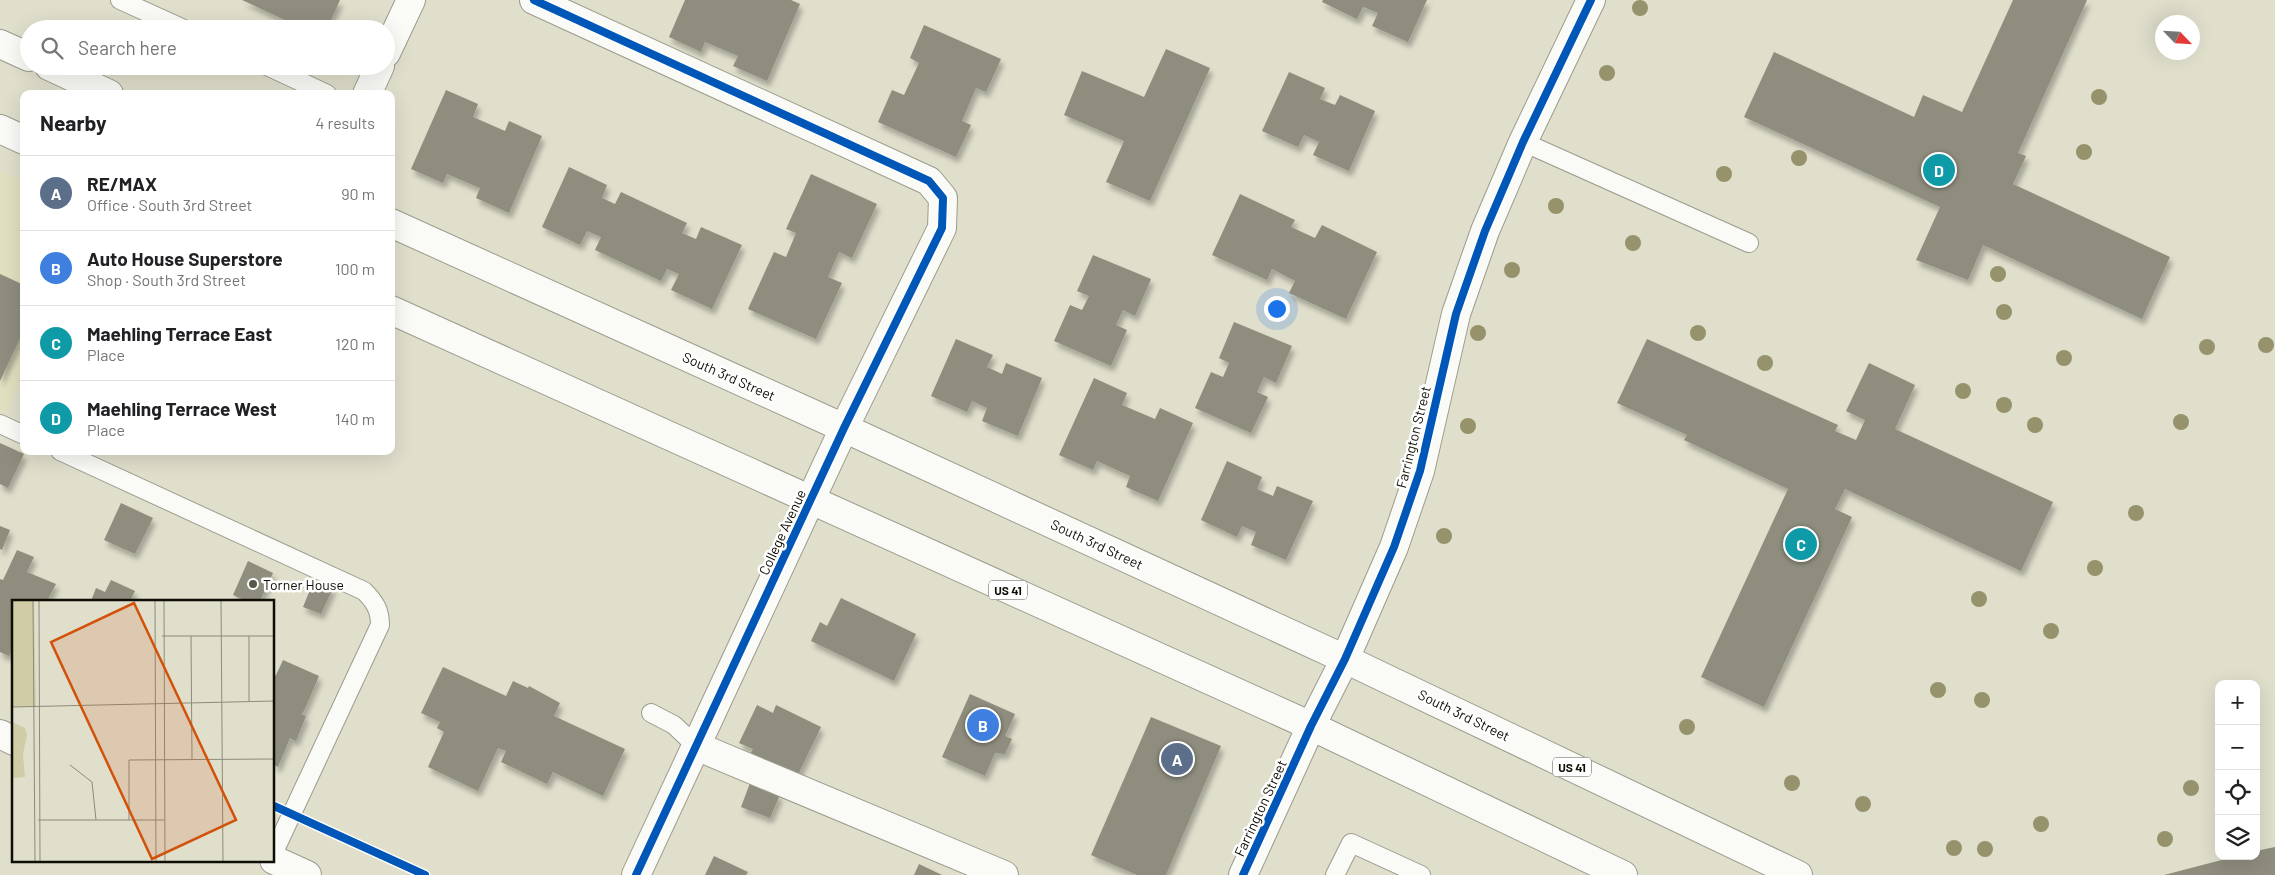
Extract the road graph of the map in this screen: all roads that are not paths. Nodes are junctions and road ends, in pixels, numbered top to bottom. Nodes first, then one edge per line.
1 (120, 0) edge
2 (411, 0) edge
3 (534, 0) edge
4 (1591, 0) edge
5 (164, 20) edge
6 (395, 34) edge
7 (0, 44) edge
8 (20, 53) edge
9 (68, 75) edge
10 (286, 75) edge
11 (376, 75) edge
12 (100, 90) edge
13 (318, 90) edge
14 (369, 90) edge
15 (0, 129) edge
16 (20, 138) edge
17 (1523, 142) junction
18 (395, 225) edge
19 (1749, 242) dead end
20 (395, 312) edge
21 (0, 424) edge
22 (844, 428) junction
23 (20, 433) edge
24 (69, 455) edge
25 (810, 501) junction
26 (1345, 659) junction
27 (651, 713) dead end
28 (1311, 726) junction
29 (0, 734) edge
30 (12, 740) edge
31 (696, 746) junction
32 (275, 850) edge
33 (275, 860) edge
34 (1587, 866) edge
35 (308, 875) edge
36 (636, 875) edge
37 (1004, 875) edge
38 (1243, 875) edge
39 (1335, 875) edge
40 (1421, 875) edge
41 (1623, 875) edge
42 (1798, 875) edge

1 - 5 lane
2 - 6 main road
3 - 22 main road, College Avenue
4 - 17 main road, Farrington Street
7 - 8 main road
9 - 12 main road
10 - 13 lane
11 - 14 main road
15 - 16 main road
17 - 19 lane
17 - 26 main road, Farrington Street
18 - 22 main road, South 3rd Street / US 41
20 - 25 main road, US 41
21 - 23 lane
22 - 25 main road, College Avenue
22 - 26 main road, South 3rd Street / US 41
24 - 32 lane
25 - 28 main road, US 41
25 - 31 main road, College Avenue
26 - 28 main road, Farrington Street
26 - 42 main road, South 3rd Street / US 41
27 - 31 lane
28 - 34 main road, US 41
28 - 38 main road, Farrington Street
29 - 30 main road
31 - 36 main road, College Avenue
31 - 37 main road
33 - 35 main road
34 - 41 main road, US 41
39 - 40 lane

